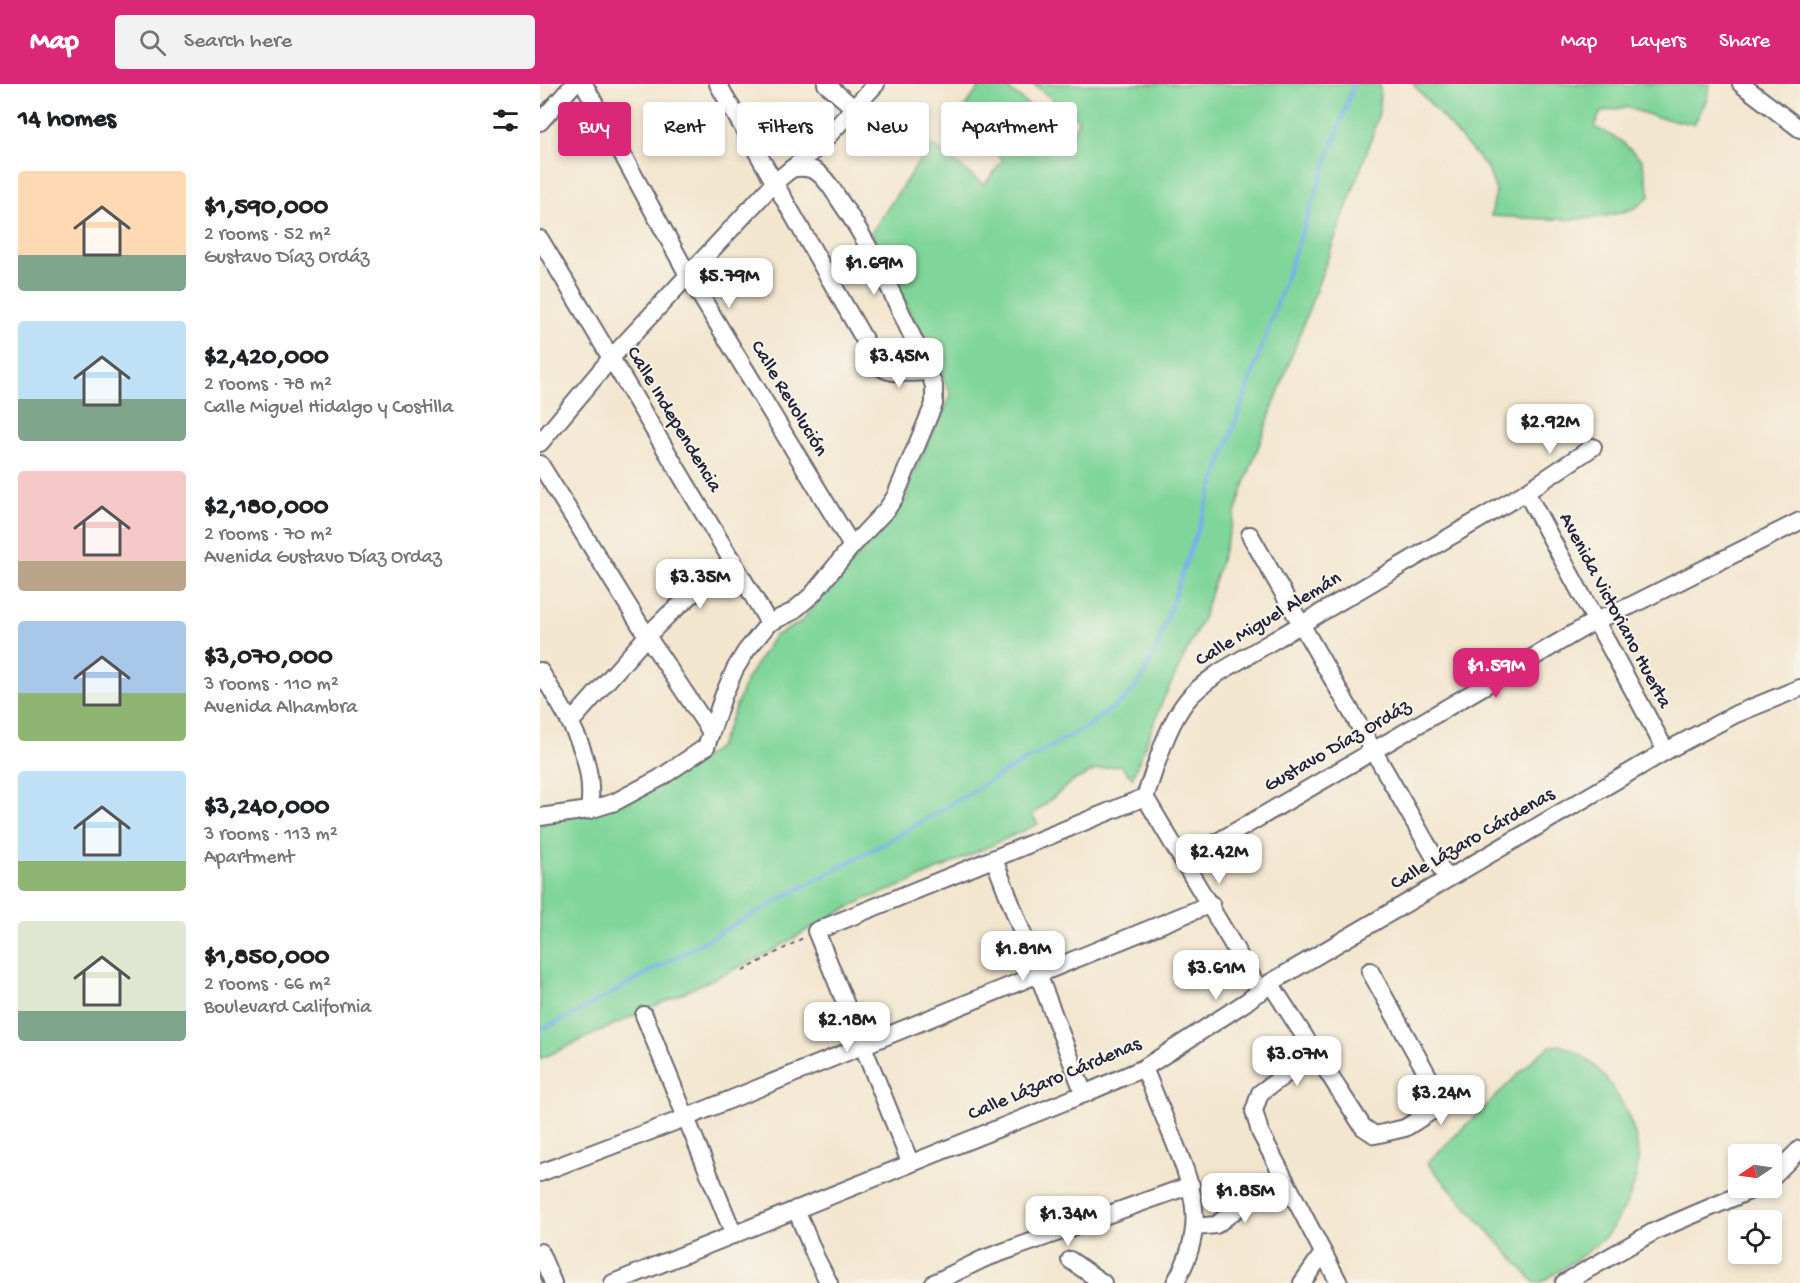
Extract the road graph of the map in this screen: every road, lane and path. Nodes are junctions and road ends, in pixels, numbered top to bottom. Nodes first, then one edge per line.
1 (574, 84) edge
2 (584, 84) edge
3 (718, 84) edge
4 (826, 84) edge
5 (876, 84) edge
6 (1741, 84) edge
7 (847, 102) edge
8 (860, 102) edge
9 (846, 117) edge
10 (540, 122) edge
11 (1800, 129) edge
12 (791, 169) junction
13 (774, 183) junction
14 (540, 239) edge
15 (688, 275) junction
16 (612, 357) junction
17 (929, 372) junction
18 (540, 443) edge
19 (1593, 447) dead end
20 (540, 464) edge
21 (1526, 492) junction
22 (1800, 521) edge
23 (1250, 535) dead end
24 (852, 546) junction
25 (733, 560) junction
26 (1595, 621) junction
27 (770, 622) junction
28 (1301, 624) junction
29 (647, 636) junction
30 (540, 671) edge
31 (1800, 688) edge
32 (571, 722) junction
33 (711, 732) junction
34 (1373, 751) junction
35 (1666, 751) junction
36 (1145, 797) junction
37 (589, 810) junction
38 (540, 817) edge
39 (994, 859) junction
40 (1185, 861) junction
41 (1447, 879) junction
42 (1211, 904) junction
43 (816, 931) junction
44 (743, 971) dead end
45 (1370, 971) dead end
46 (1038, 974) junction
47 (1266, 987) junction
48 (644, 1015) dead end
49 (863, 1046) junction
50 (1316, 1053) junction
51 (1144, 1068) junction
52 (1084, 1094) junction
53 (686, 1118) junction
54 (1800, 1149) edge
55 (910, 1162) junction
56 (1782, 1167) edge
57 (540, 1173) edge
58 (1286, 1182) junction
59 (1191, 1185) junction
60 (1733, 1198) edge
61 (796, 1209) junction
62 (1195, 1227) junction
63 (734, 1235) junction
64 (540, 1252) edge
65 (1323, 1253) junction
66 (1070, 1260) dead end
67 (943, 1281) edge
68 (553, 1283) edge
69 (613, 1283) edge
70 (829, 1283) edge
71 (1103, 1283) edge
72 (1175, 1283) edge
73 (1302, 1283) edge
74 (1339, 1283) edge
75 (1564, 1283) edge

1 - 10 street
2 - 15 street, Calle Revolución
3 - 13 street
4 - 7 street
5 - 8 street
6 - 11 street
9 - 12 street
12 - 13 street
12 - 17 street
13 - 15 street
13 - 17 street
14 - 16 street, Calle Independencia
15 - 16 street
15 - 24 street, Calle Revolución
16 - 18 street
16 - 25 street, Calle Independencia
17 - 24 street
19 - 21 street, Calle Miguel Alemán
20 - 29 street
21 - 26 street, Avenida Victoriano Huerta
21 - 28 street, Calle Miguel Alemán
22 - 26 street, Gustavo Díaz Ordáz
23 - 28 street
24 - 27 street
25 - 27 street, Calle Independencia
25 - 29 street
26 - 34 street, Gustavo Díaz Ordáz
26 - 35 street, Avenida Victoriano Huerta
27 - 33 street
28 - 34 street
28 - 36 street, Calle Miguel Alemán
29 - 32 street
29 - 33 street
30 - 32 street
31 - 35 street, Calle Lázaro Cárdenas
32 - 37 street
33 - 37 street
34 - 40 street, Gustavo Díaz Ordáz
34 - 41 street
35 - 41 street, Calle Lázaro Cárdenas
36 - 39 street
36 - 40 street
37 - 38 street
39 - 43 street
39 - 46 street
40 - 42 street
41 - 47 street, Calle Lázaro Cárdenas
42 - 46 street
42 - 47 street
43 - 44 path
43 - 49 street
45 - 50 street
46 - 49 street
46 - 52 street
47 - 50 street
47 - 51 street, Calle Lázaro Cárdenas
48 - 53 street
49 - 53 street
49 - 55 street
50 - 58 street
51 - 52 street, Calle Lázaro Cárdenas
51 - 59 street
52 - 55 street, Calle Lázaro Cárdenas
53 - 57 street
53 - 63 street
54 - 56 street
55 - 61 street, Calle Lázaro Cárdenas
58 - 62 street
58 - 65 street
59 - 62 street
59 - 67 street
60 - 75 street
61 - 63 street, Calle Lázaro Cárdenas
61 - 70 street
62 - 72 street
63 - 69 street, Calle Lázaro Cárdenas
64 - 68 street
65 - 73 street
65 - 74 street
66 - 71 street

